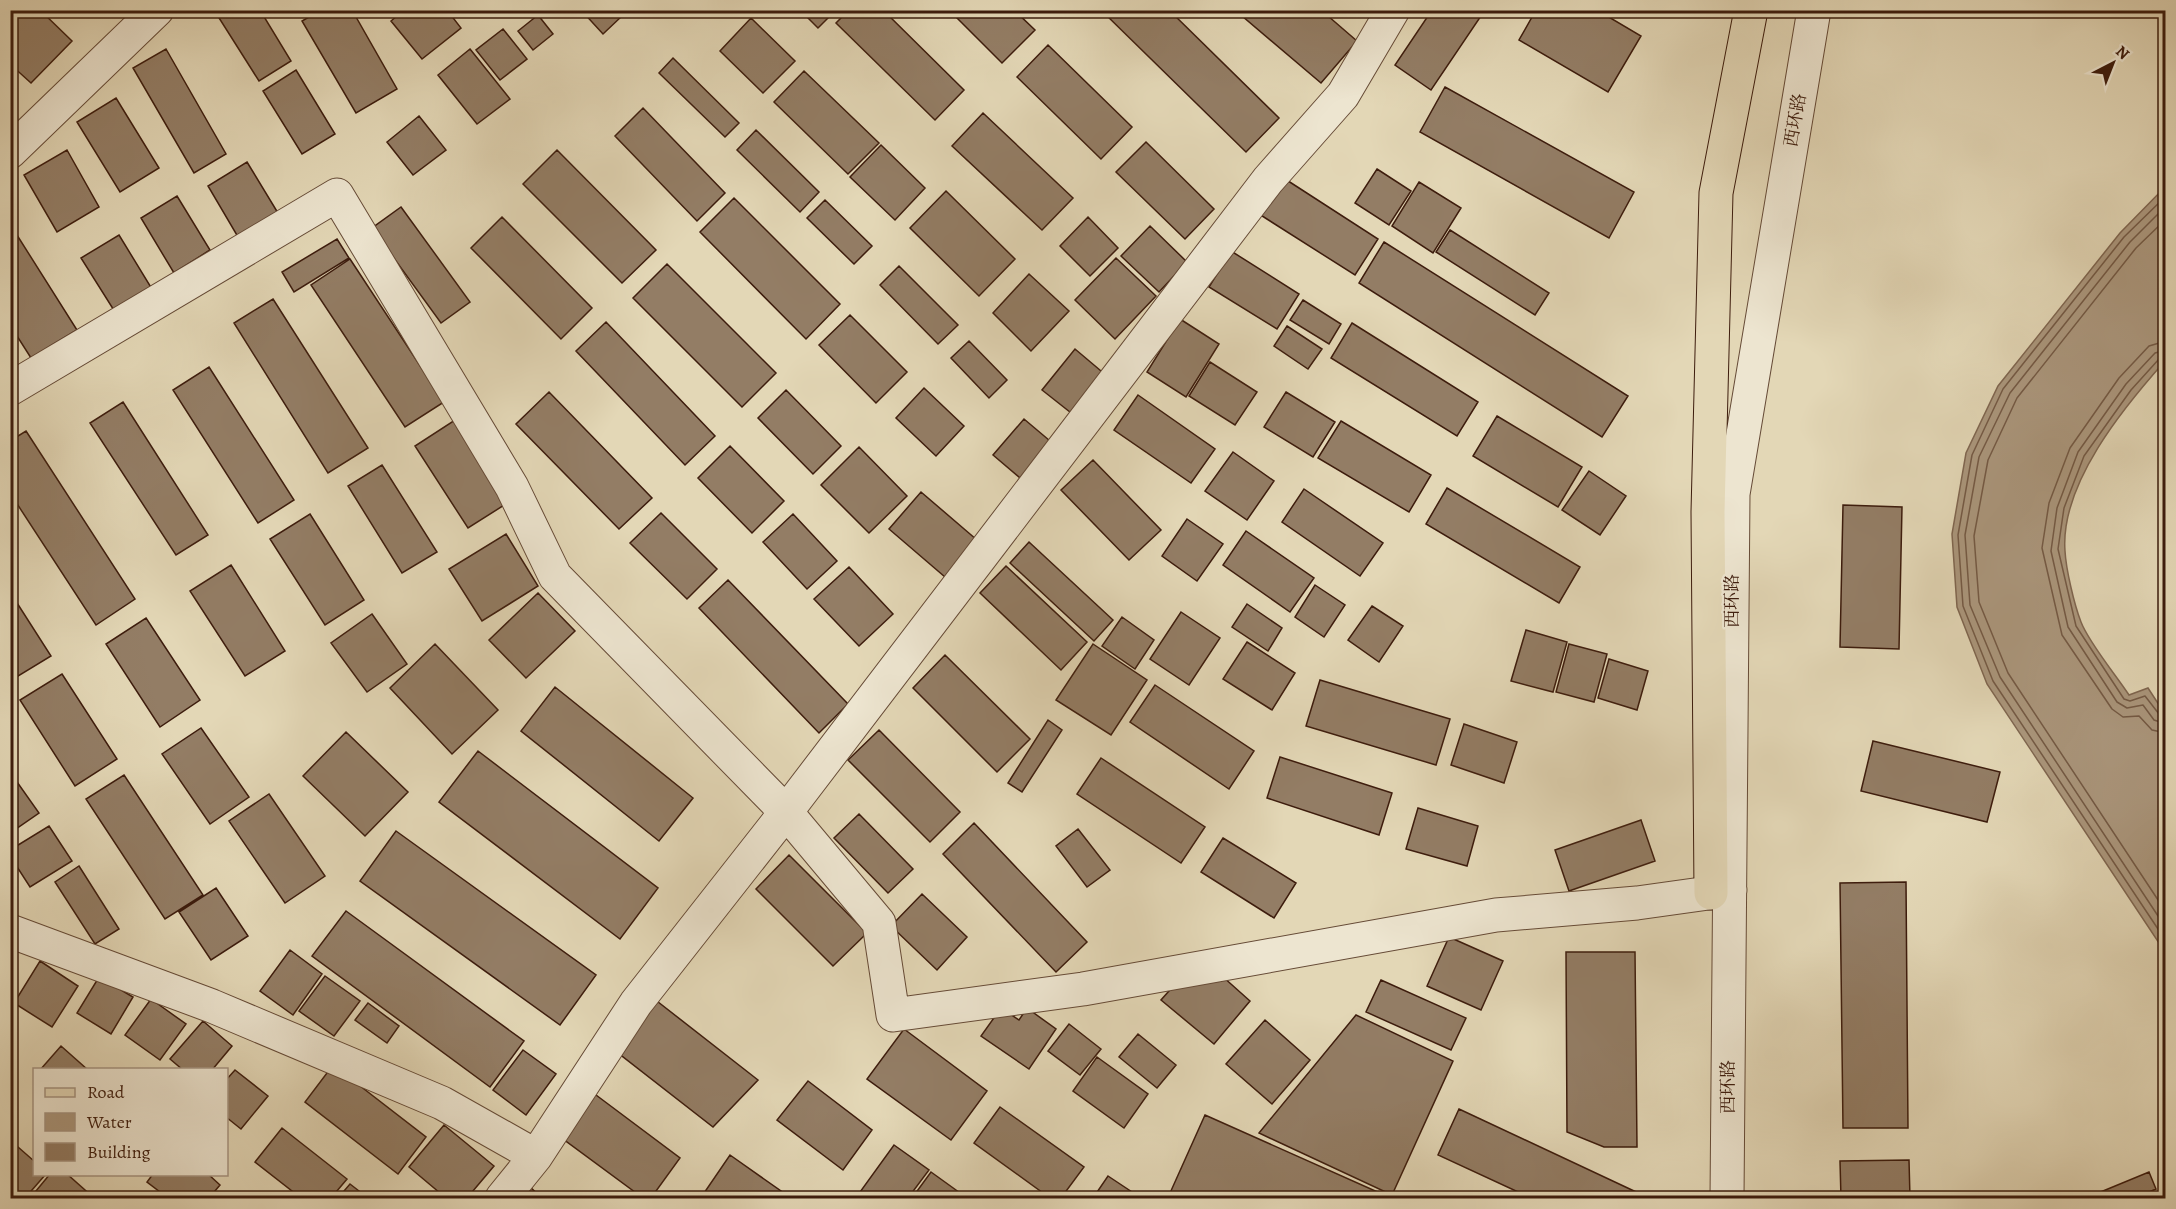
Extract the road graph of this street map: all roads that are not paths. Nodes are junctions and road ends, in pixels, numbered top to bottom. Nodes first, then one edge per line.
1 (157, 10) edge
2 (1393, 10) edge
3 (1751, 10) edge
4 (1814, 10) edge
5 (10, 152) edge
6 (10, 389) edge
7 (786, 812) junction
8 (1720, 892) junction
9 (10, 931) edge
10 (536, 1156) junction
11 (502, 1198) edge
12 (1727, 1198) edge

1 - 5 street
2 - 7 street
3 - 8 main road, 西环路
4 - 8 street, 西环路
6 - 7 street
7 - 8 street
7 - 10 street
8 - 12 street, 西环路
9 - 10 street
10 - 11 street

